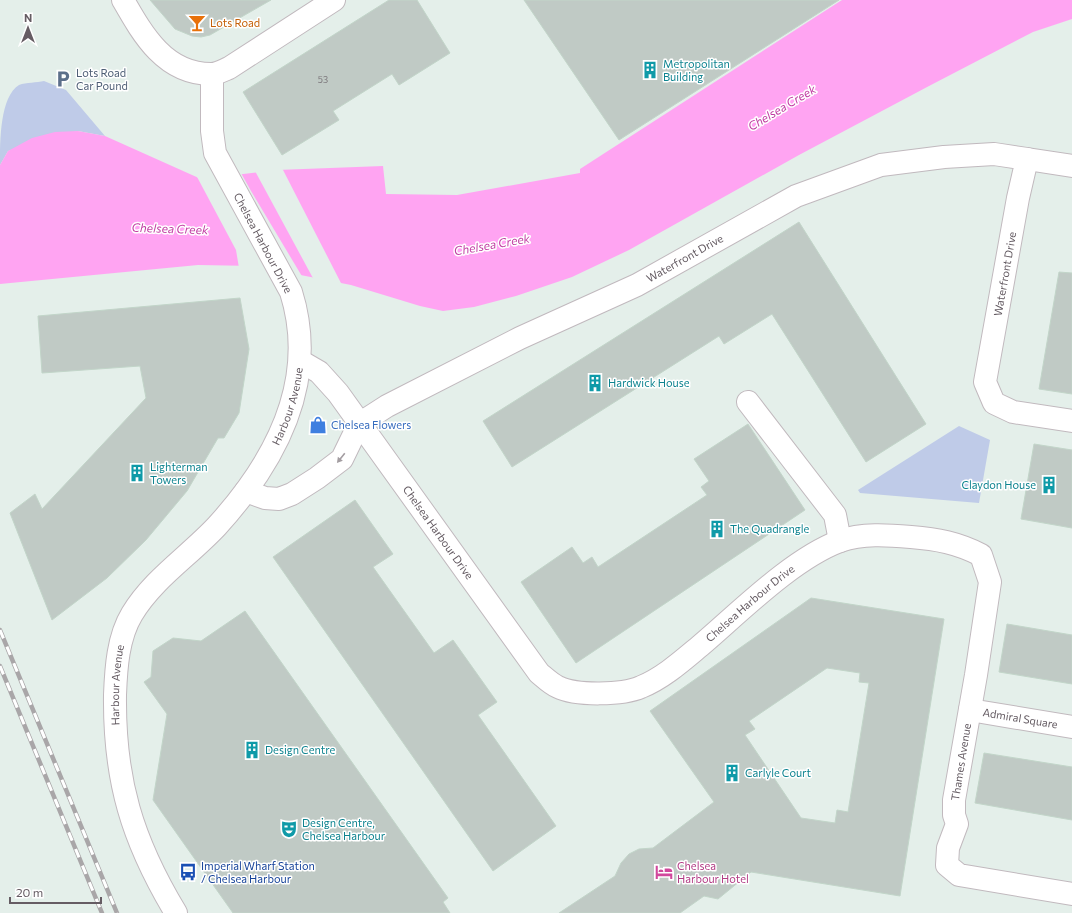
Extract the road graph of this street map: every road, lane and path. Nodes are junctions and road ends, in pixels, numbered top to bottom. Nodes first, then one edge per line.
1 (123, 0) edge
2 (334, 0) edge
3 (212, 74) junction
4 (1027, 159) junction
5 (1072, 166) edge
6 (300, 361) junction
7 (748, 402) dead end
8 (1072, 421) edge
9 (359, 424) junction
10 (246, 491) junction
11 (840, 541) junction
12 (981, 555) joint
13 (970, 710) junction
14 (1072, 727) edge
15 (1072, 894) edge
16 (176, 913) edge

1 - 3 street
2 - 3 street
3 - 6 street, Chelsea Harbour Drive
4 - 5 street, Waterfront Drive
4 - 8 street, Waterfront Drive
4 - 9 street, Waterfront Drive
6 - 9 street, Chelsea Harbour Drive
6 - 10 street, Harbour Avenue
7 - 11 street
9 -> 10 street
9 - 11 street, Chelsea Harbour Drive
10 - 16 street, Harbour Avenue
11 - 12 street, Chelsea Harbour Drive
12 - 13 street, Thames Avenue
13 - 14 street, Admiral Square
13 - 15 street, Thames Avenue

